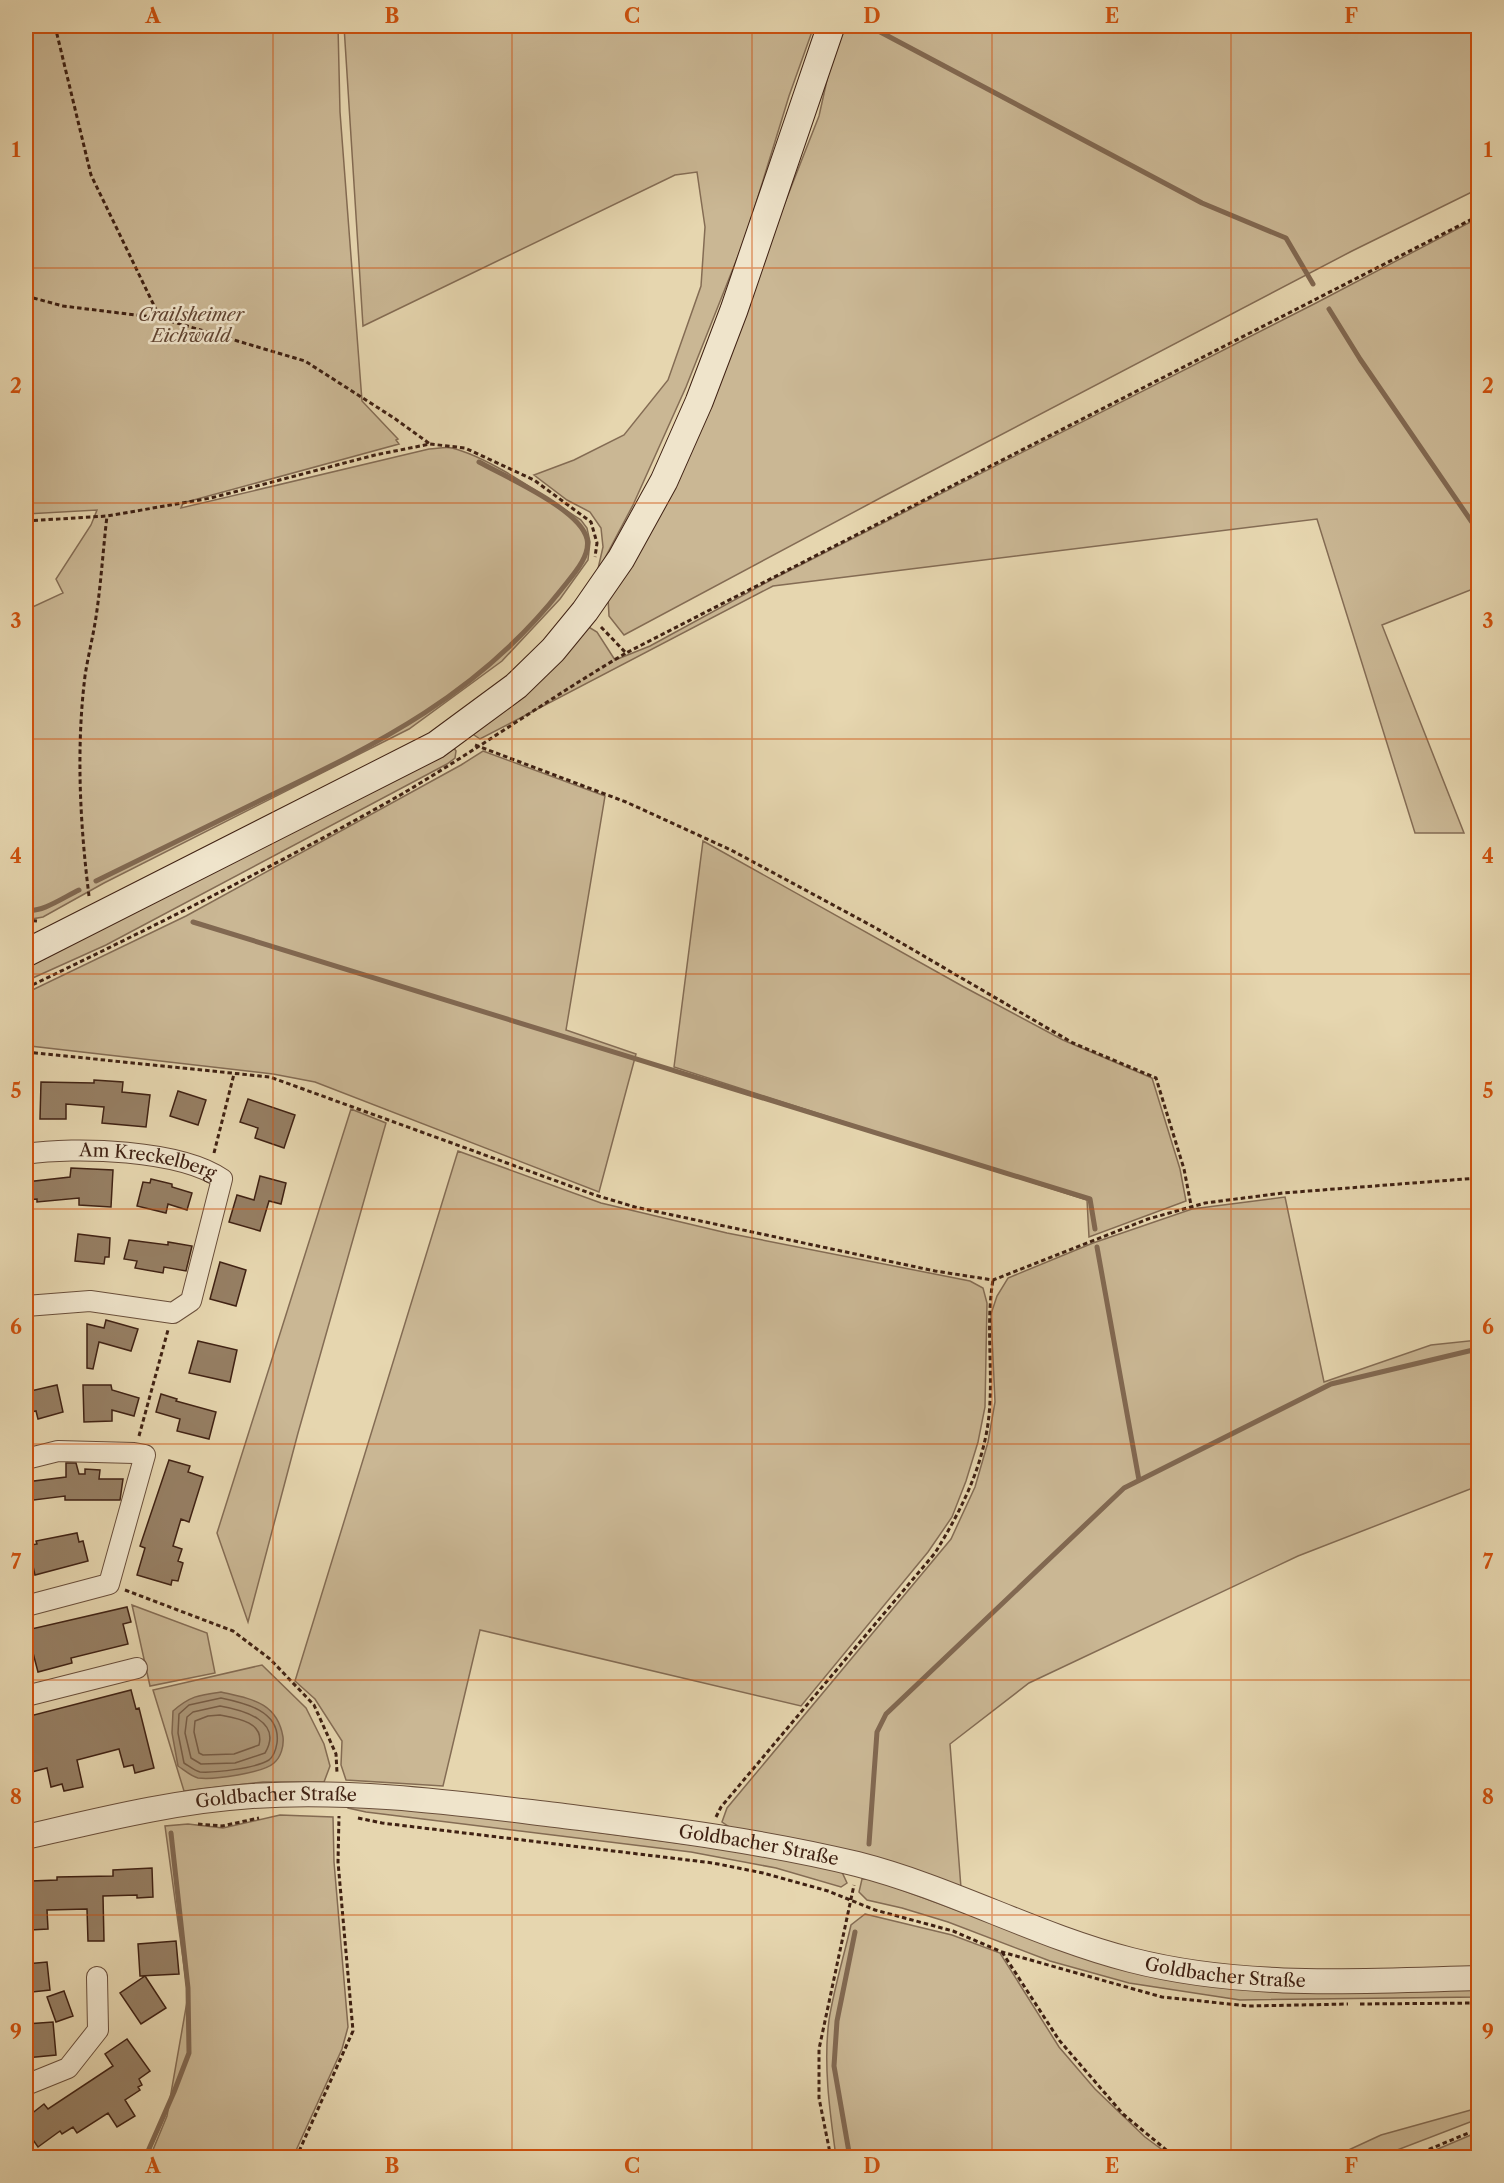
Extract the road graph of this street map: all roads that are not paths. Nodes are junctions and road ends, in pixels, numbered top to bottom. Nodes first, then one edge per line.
1 (831, 26) edge
2 (26, 954) edge
3 (26, 1154) edge
4 (26, 1305) edge
5 (26, 1459) edge
6 (26, 1606) edge
7 (137, 1668) dead end
8 (26, 1696) edge
9 (26, 1837) edge
10 (97, 1977) dead end
11 (1479, 1978) edge
12 (26, 2085) edge

1 - 2 main road
3 - 4 street, Am Kreckelberg
5 - 6 street
7 - 8 street
9 - 11 street, Goldbacher Straße
10 - 12 street

